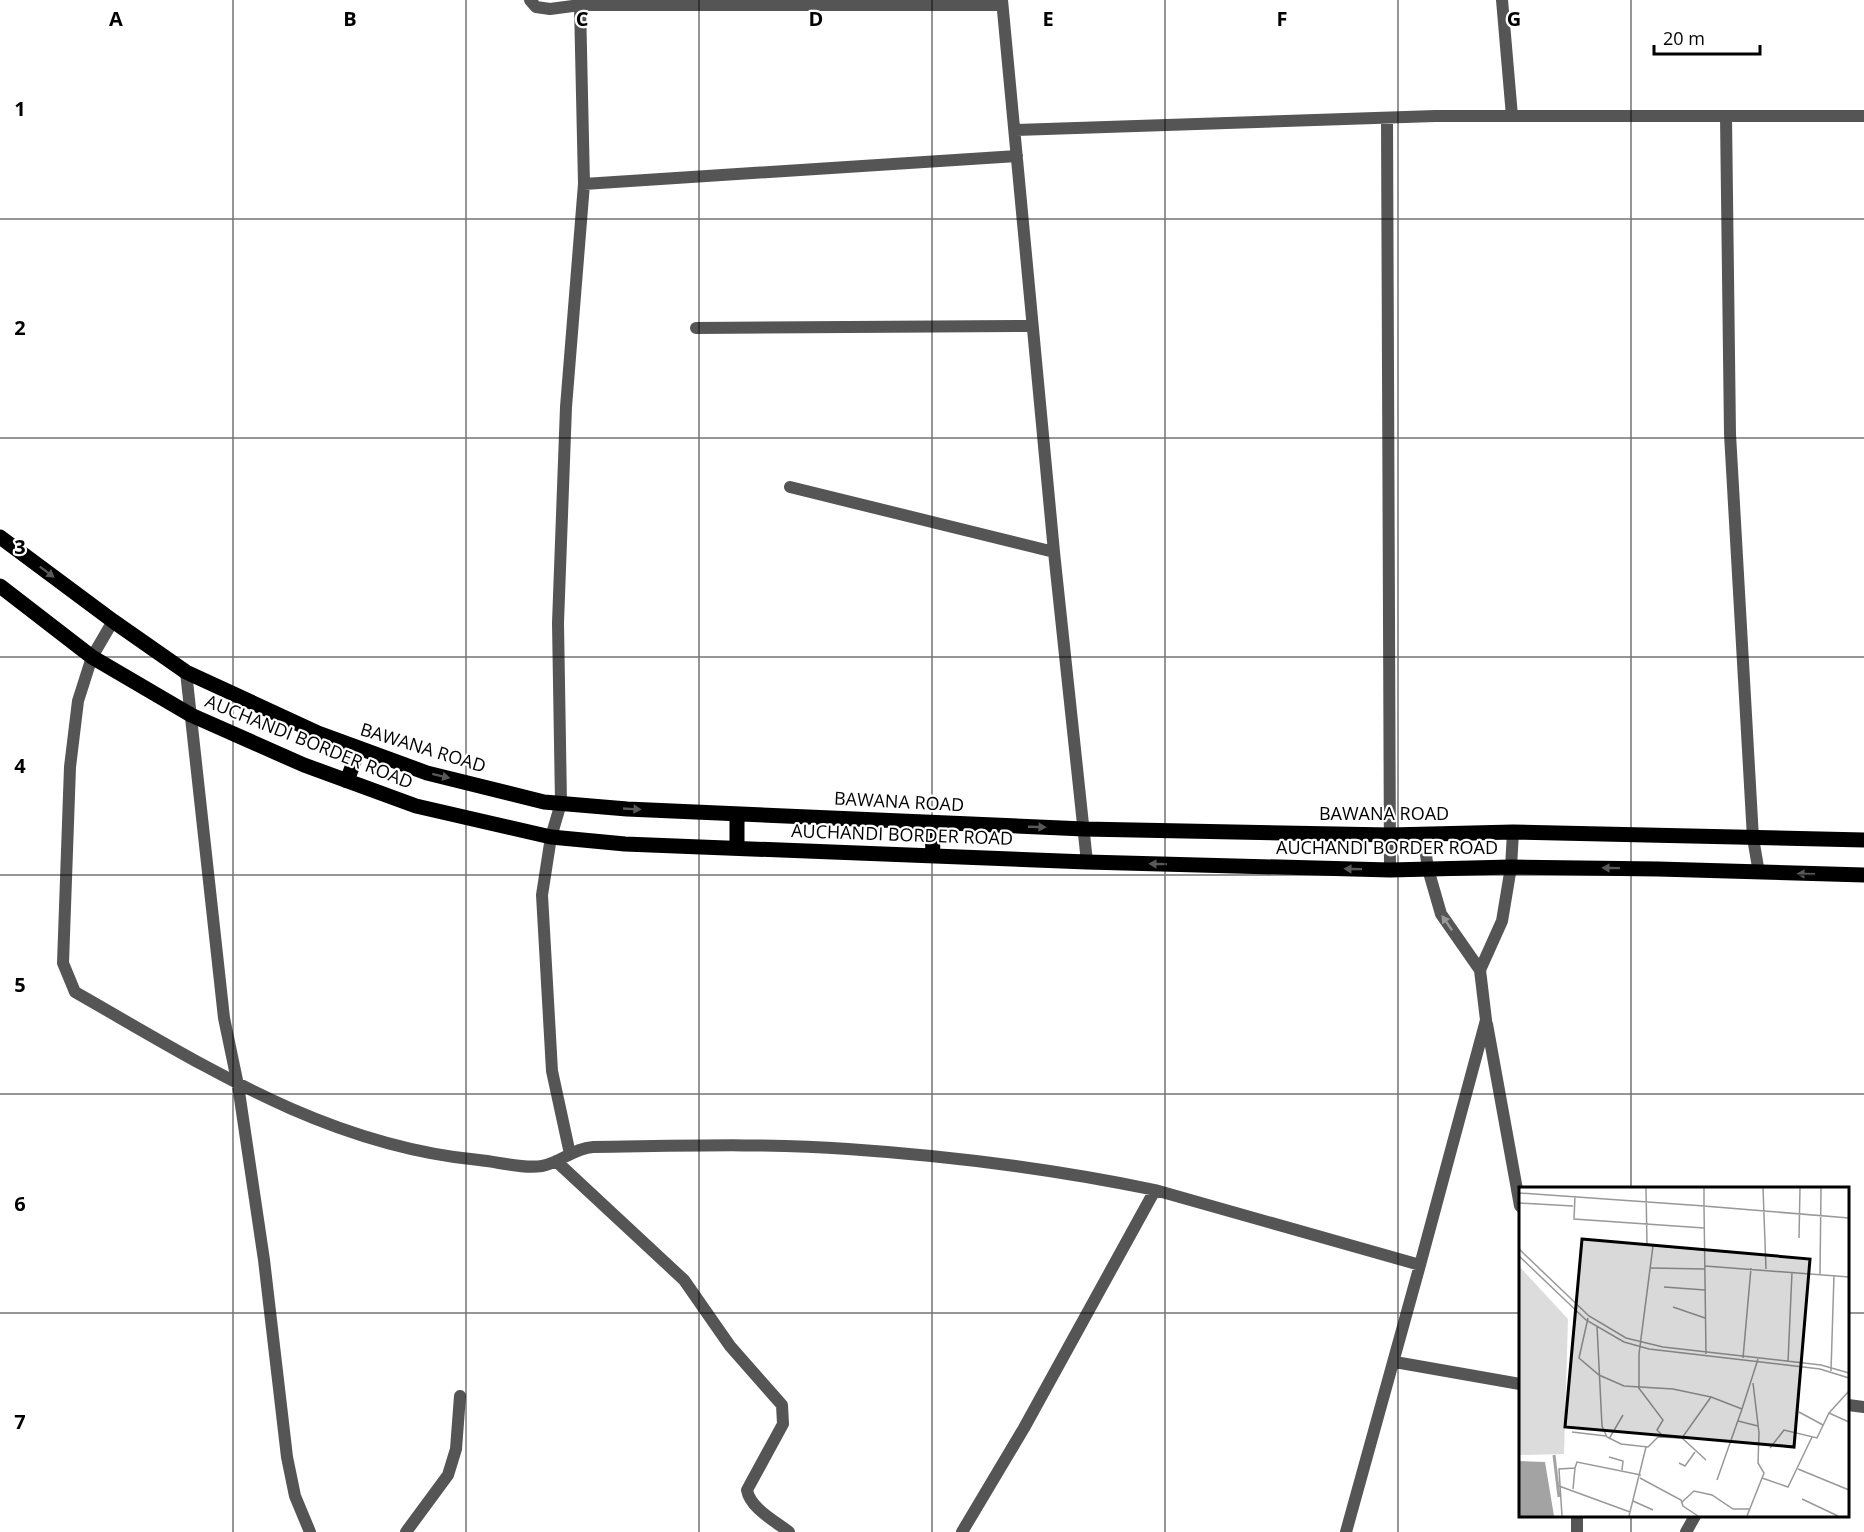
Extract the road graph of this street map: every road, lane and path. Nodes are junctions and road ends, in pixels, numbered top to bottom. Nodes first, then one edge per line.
1 (530, 0) edge
2 (1502, 0) edge
3 (1002, 2) edge
4 (580, 5) junction
5 (1512, 116) junction
6 (1726, 116) junction
7 (1864, 116) edge
8 (1388, 118) junction
9 (1015, 130) junction
10 (1017, 156) junction
11 (584, 184) junction
12 (1032, 326) junction
13 (696, 328) dead end
14 (790, 487) dead end
15 (0, 537) edge
16 (1054, 552) junction
17 (0, 586) edge
18 (112, 621) junction
19 (92, 657) junction
20 (186, 672) junction
21 (191, 715) junction
22 (358, 748) junction
23 (347, 781) junction
24 (561, 803) junction
25 (737, 814) junction
26 (932, 823) junction
27 (1084, 829) junction
28 (1513, 832) junction
29 (1423, 834) junction
30 (1390, 835) junction
31 (551, 837) junction
32 (1753, 838) junction
33 (1864, 840) edge
34 (737, 848) junction
35 (933, 856) junction
36 (1087, 862) junction
37 (1511, 867) junction
38 (1428, 869) junction
39 (1390, 870) junction
40 (1759, 873) junction
41 (1864, 875) edge
42 (1480, 970) junction
43 (1486, 1020) junction
44 (238, 1085) junction
45 (570, 1154) junction
46 (556, 1161) junction
47 (1155, 1190) junction
48 (1519, 1195) edge
49 (1420, 1264) junction
50 (1395, 1362) junction
51 (1519, 1384) edge
52 (460, 1396) dead end
53 (1849, 1405) edge
54 (1864, 1407) edge
55 (1694, 1517) edge
56 (310, 1532) edge
57 (406, 1532) edge
58 (789, 1532) edge
59 (962, 1532) edge
60 (1346, 1532) edge
61 (1686, 1532) edge

1 - 4 street
2 - 5 street
3 - 4 street
3 - 9 street
4 - 11 street
5 - 6 street
5 - 8 street
6 - 7 street
6 - 32 street
8 - 9 street
8 - 30 street
9 - 10 street
10 - 11 street
10 - 12 street
11 - 24 street
12 - 13 street
12 - 16 street
14 - 16 street
15 -> 18 main road, BAWANA ROAD
16 - 27 street
17 - 19 main road, AUCHANDI BORDER ROAD
18 - 19 street
18 - 20 main road, BAWANA ROAD
19 - 21 main road, AUCHANDI BORDER ROAD
19 - 44 street
20 - 21 street
20 - 22 main road, BAWANA ROAD
21 - 23 main road, AUCHANDI BORDER ROAD
21 - 44 street
22 - 23 main road
22 -> 24 main road, BAWANA ROAD
23 - 31 main road, AUCHANDI BORDER ROAD
24 -> 25 main road, BAWANA ROAD
24 - 31 street
25 - 26 main road, BAWANA ROAD
25 - 34 main road
26 -> 27 main road, BAWANA ROAD
26 - 35 main road
27 - 30 main road, BAWANA ROAD
27 - 36 street
28 - 29 main road, BAWANA ROAD
28 - 32 main road, BAWANA ROAD
28 - 37 street
29 - 30 main road, BAWANA ROAD
29 - 38 street
30 - 39 street
31 - 34 main road, AUCHANDI BORDER ROAD
31 - 45 street
32 - 33 main road, BAWANA ROAD
32 - 40 street
34 - 35 main road, AUCHANDI BORDER ROAD
35 - 36 main road, AUCHANDI BORDER ROAD
39 -> 36 main road, AUCHANDI BORDER ROAD
37 - 38 main road, AUCHANDI BORDER ROAD
40 -> 37 main road, AUCHANDI BORDER ROAD
37 - 42 street
38 - 39 main road, AUCHANDI BORDER ROAD
42 -> 38 street
41 -> 40 main road, AUCHANDI BORDER ROAD
42 - 43 street
43 - 48 street
43 - 49 street
44 - 46 street
44 - 56 street
45 - 46 street
45 - 47 street
46 - 58 street
47 - 49 street
47 - 59 street
49 - 50 street
50 - 51 street
50 - 60 street
52 - 57 street
53 - 54 street
55 - 61 street

